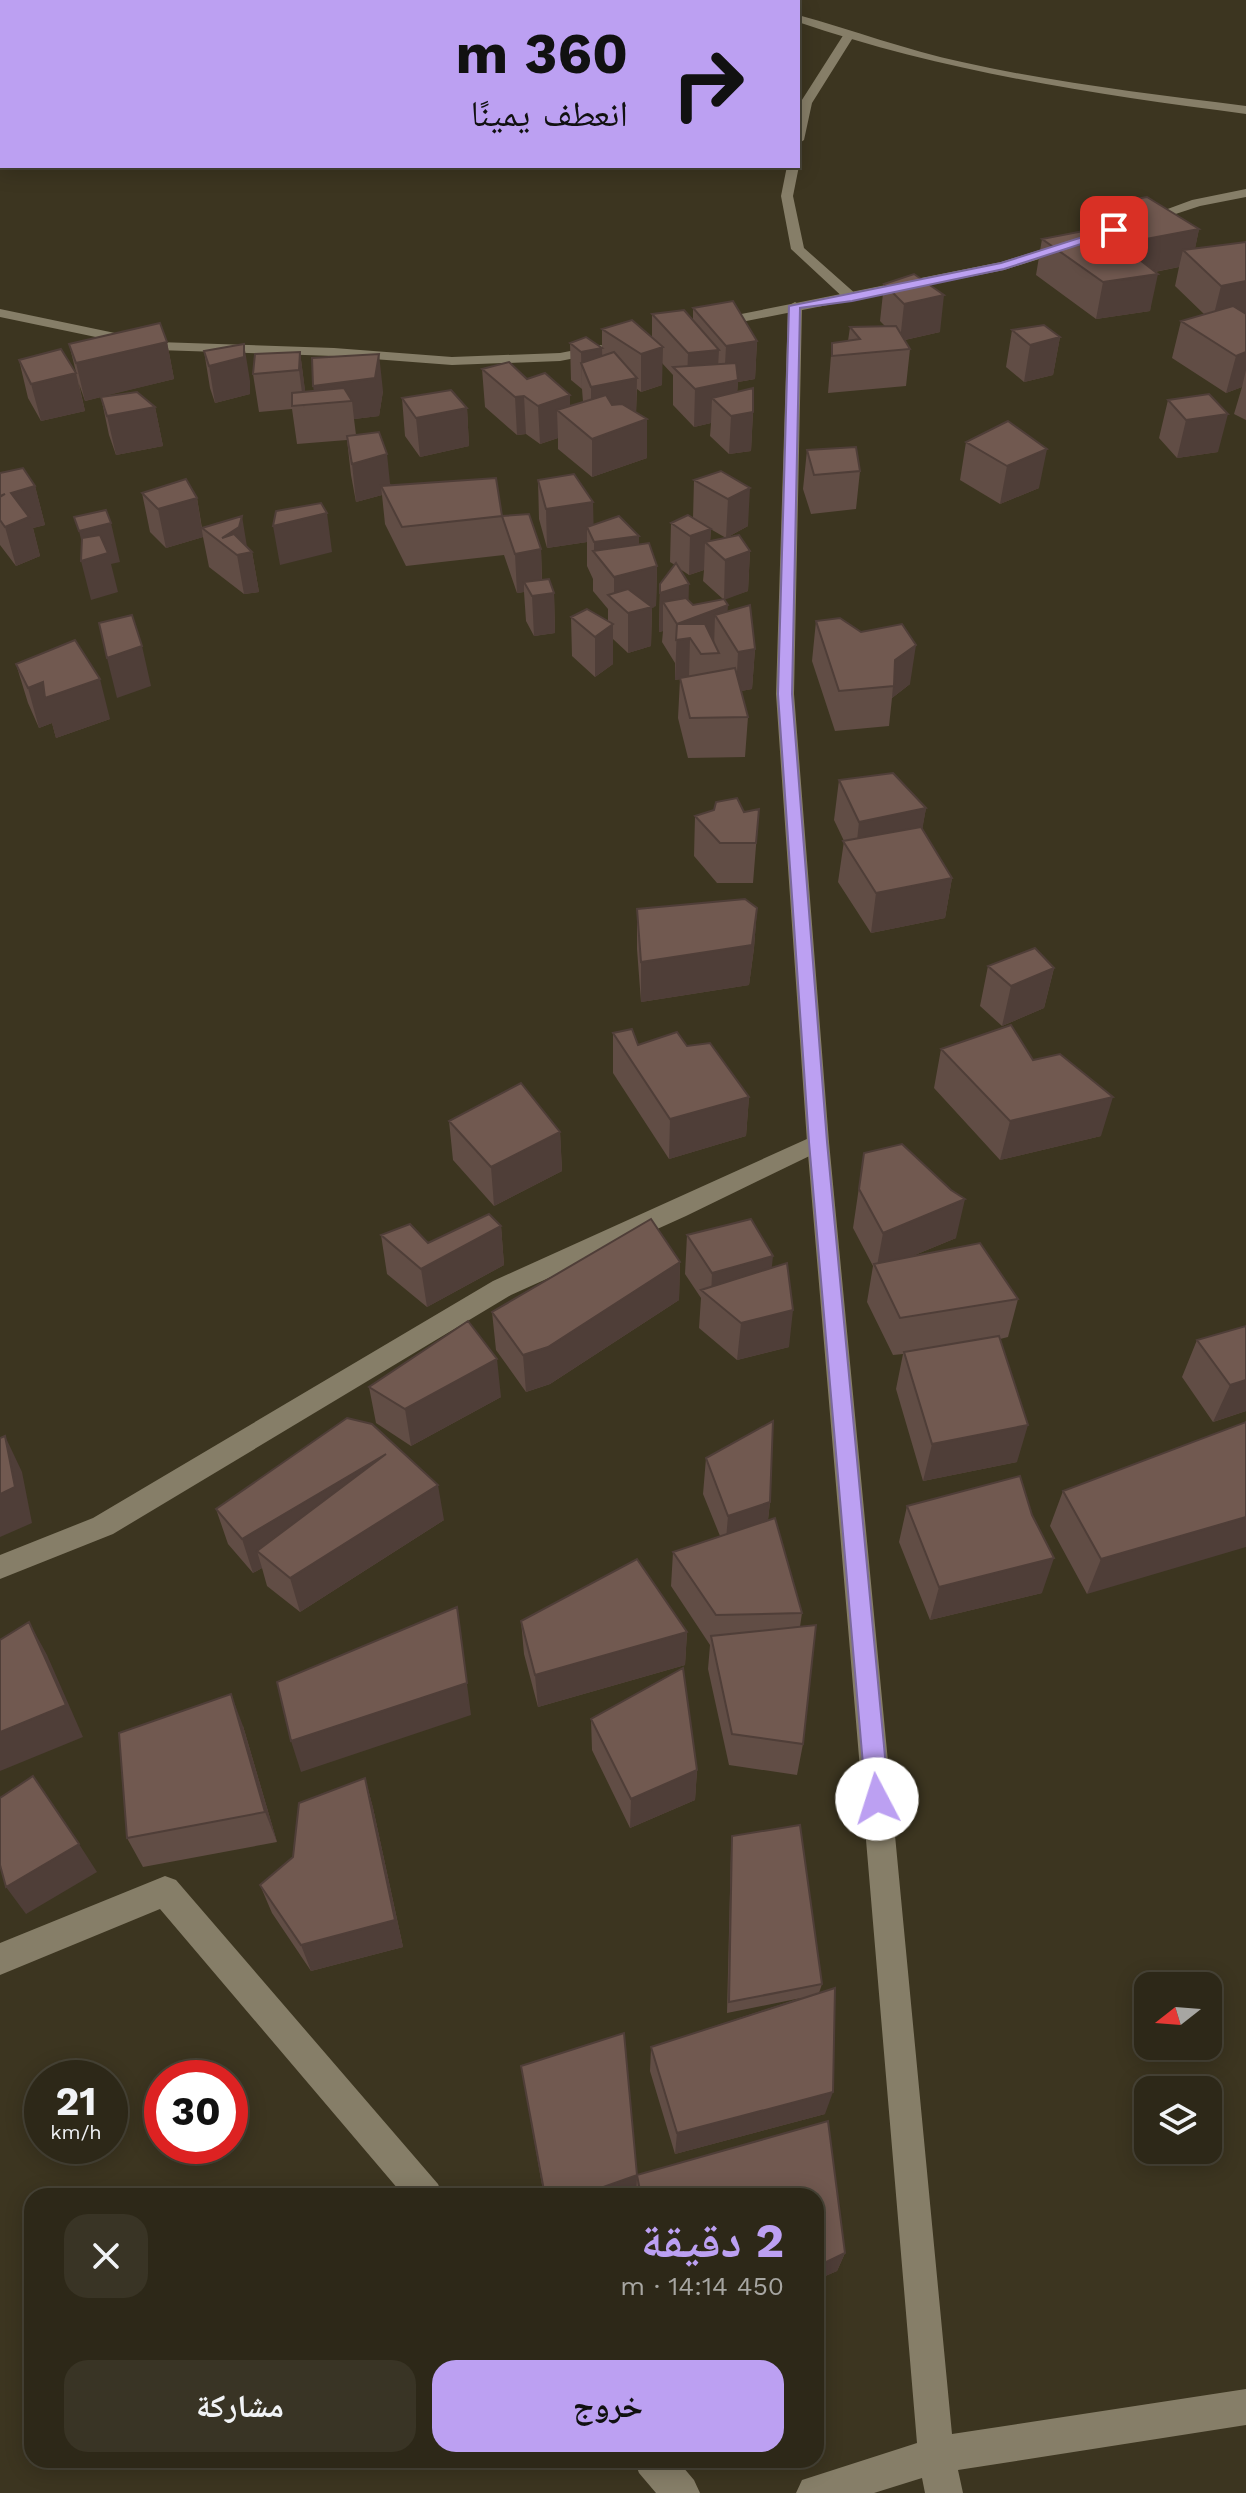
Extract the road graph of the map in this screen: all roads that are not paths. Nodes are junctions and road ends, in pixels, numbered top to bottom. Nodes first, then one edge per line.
1 (800, 19) edge
2 (848, 36) junction
3 (1246, 110) edge
4 (800, 131) edge
5 (793, 168) edge
6 (1246, 193) edge
7 (1123, 227) edge
8 (1078, 242) edge
9 (852, 298) junction
10 (795, 306) junction
11 (0, 313) edge
12 (701, 326) edge
13 (623, 344) edge
14 (818, 1142) junction
15 (0, 1567) edge
16 (0, 1959) edge
17 (419, 2188) edge
18 (1246, 2407) edge
19 (936, 2455) junction
20 (659, 2468) edge
21 (681, 2493) edge
22 (815, 2493) edge
23 (944, 2493) edge

1 - 2 street
2 - 3 street
2 - 4 street
5 - 9 street
6 - 7 street
8 - 9 street
9 - 10 street
10 - 12 street
10 - 14 street
11 - 13 street
14 - 15 street
14 - 19 street
16 - 17 street
18 - 19 street
19 - 22 street
19 - 23 street
20 - 21 street

